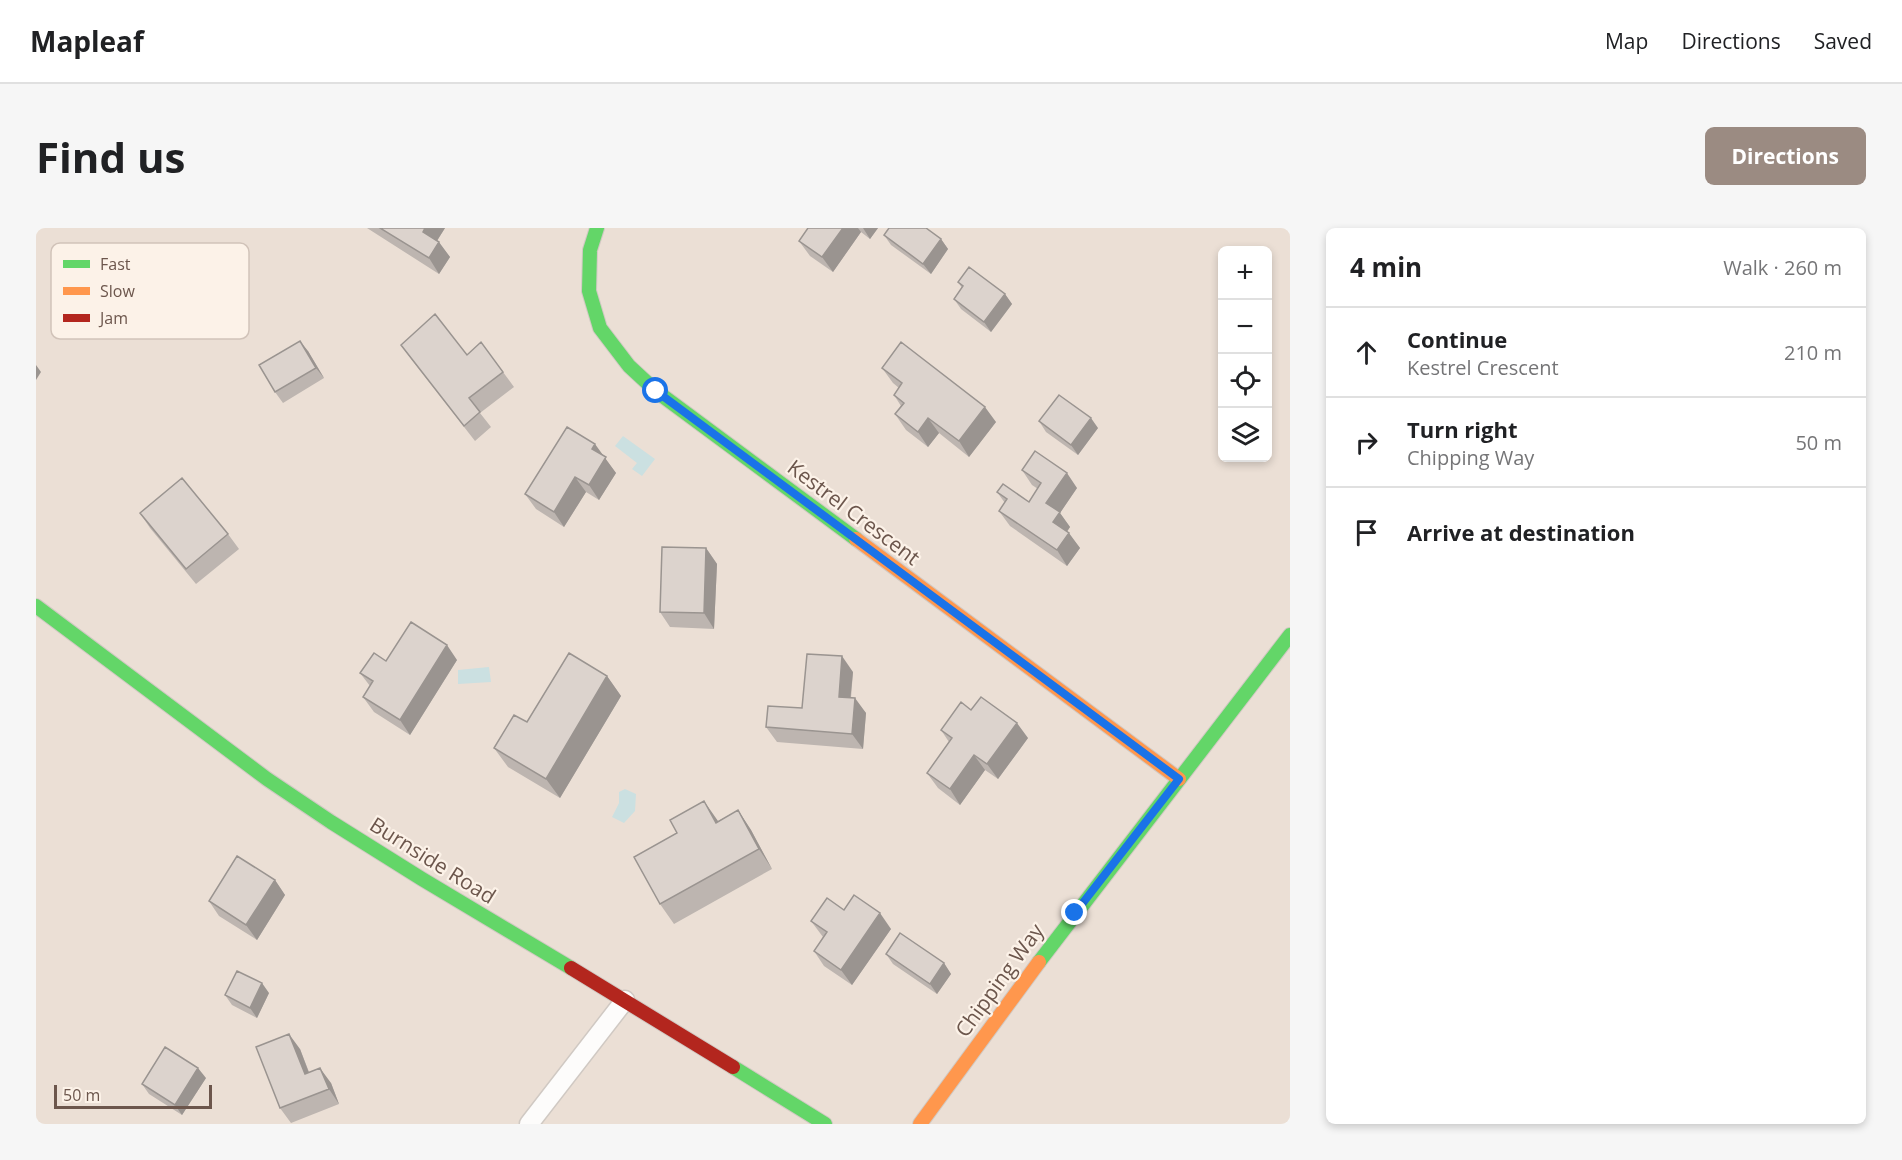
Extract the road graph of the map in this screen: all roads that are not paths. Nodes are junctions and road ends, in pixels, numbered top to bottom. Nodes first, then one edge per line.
1 (597, 228) edge
2 (36, 606) edge
3 (1290, 635) edge
4 (1179, 779) junction
5 (625, 1000) junction
6 (529, 1124) edge
7 (825, 1124) edge
8 (920, 1124) edge

1 - 4 street, Kestrel Crescent
2 - 5 street, Burnside Road
3 - 4 street, Chipping Way
4 - 8 street, Chipping Way
5 - 6 street
5 - 7 street, Burnside Road

